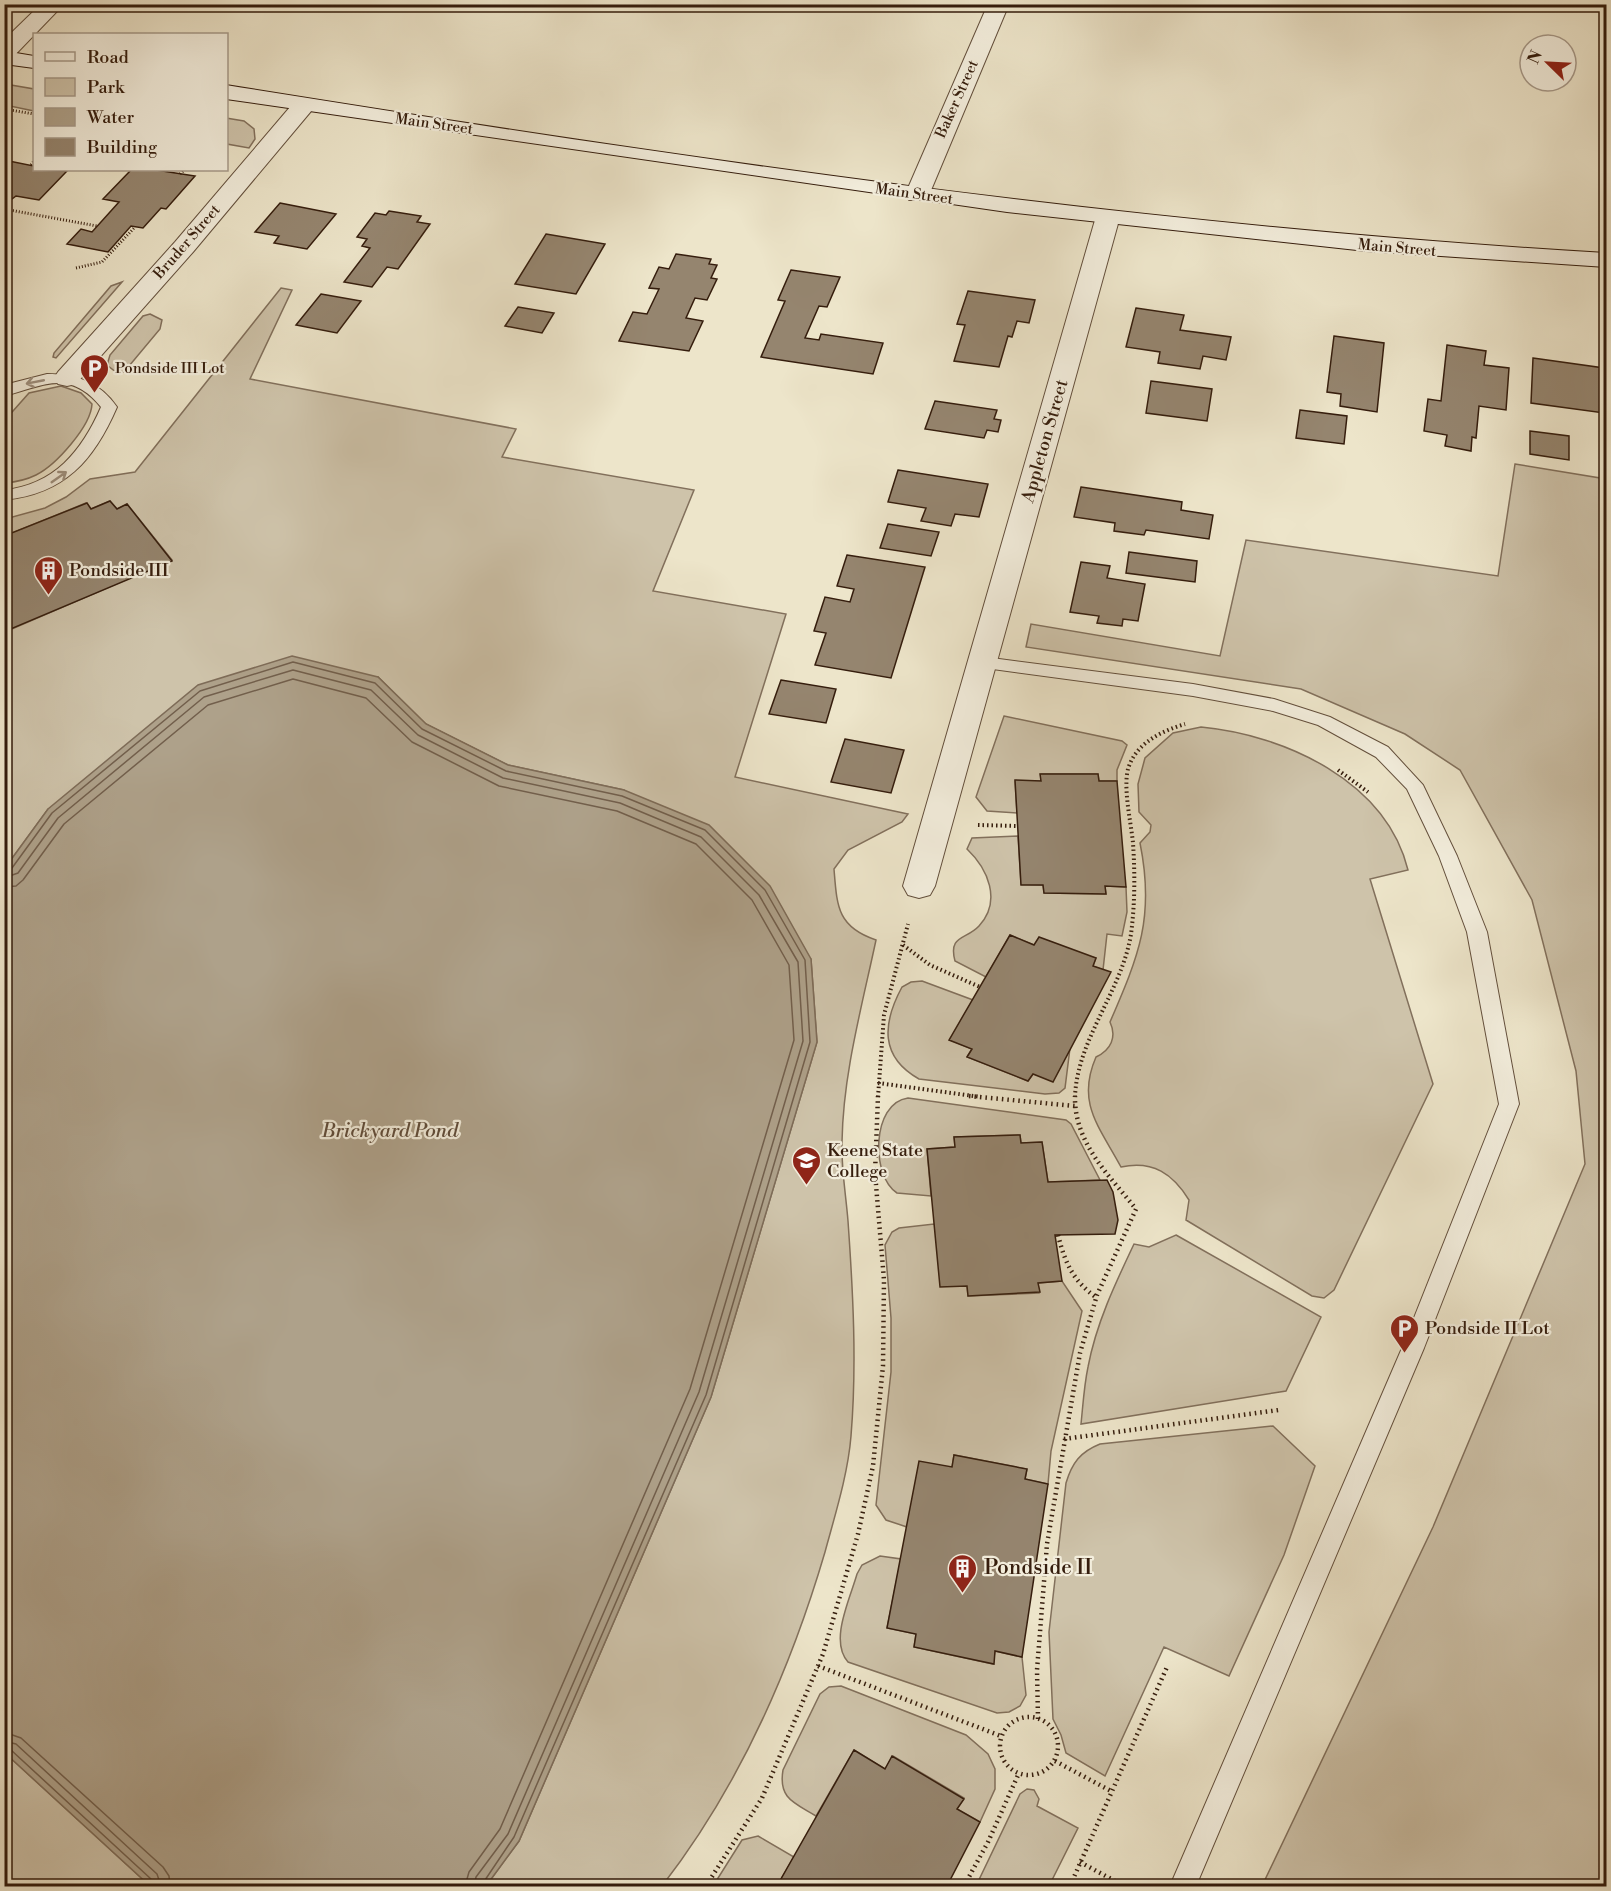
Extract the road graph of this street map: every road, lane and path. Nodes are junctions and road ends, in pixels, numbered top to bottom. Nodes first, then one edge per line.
1 (54, 4) edge
2 (999, 4) edge
3 (4, 55) edge
4 (33, 62) edge
5 (228, 92) edge
6 (304, 105) junction
7 (4, 109) edge
8 (33, 114) edge
9 (33, 162) edge
10 (31, 165) dead end
11 (183, 171) edge
12 (180, 174) dead end
13 (916, 195) junction
14 (4, 209) edge
15 (1107, 220) junction
16 (97, 226) dead end
17 (135, 227) dead end
18 (1606, 260) edge
19 (76, 268) dead end
20 (67, 378) junction
21 (4, 391) edge
22 (4, 495) edge
23 (984, 663) junction
24 (1191, 723) dead end
25 (1329, 764) dead end
26 (1370, 794) dead end
27 (971, 825) dead end
28 (1018, 826) dead end
29 (918, 886) joint
30 (903, 945) junction
31 (980, 987) dead end
32 (878, 1083) junction
33 (1075, 1106) junction
34 (1058, 1235) dead end
35 (1096, 1298) junction
36 (1279, 1410) dead end
37 (1064, 1439) junction
38 (818, 1666) junction
39 (1167, 1667) dead end
40 (1038, 1719) junction
41 (1001, 1736) junction
42 (1054, 1761) junction
43 (1019, 1773) junction
44 (1111, 1791) junction
45 (1080, 1862) junction
46 (1070, 1886) edge
47 (706, 1887) edge
48 (964, 1887) edge
49 (1124, 1887) edge
50 (1183, 1887) edge

1 - 3 street
2 - 13 street, Baker Street
3 - 4 street
5 - 6 street, Main Street
6 - 13 street, Main Street
6 - 20 street, Bruder Street
7 - 8 path
9 - 10 path
11 - 12 path
13 - 15 street, Main Street
14 - 16 path
15 - 18 street, Main Street
15 - 23 street, Appleton Street
17 - 19 path
20 -> 21 lane
22 -> 20 lane
23 - 29 street, Appleton Street
23 - 50 lane
24 - 33 path
25 - 26 path
27 - 28 path
29 - 30 path
30 - 31 path
30 - 32 path
32 - 33 path
32 - 38 path
33 - 35 path
34 - 35 path
35 - 37 path
36 - 37 path
37 - 40 path
38 - 41 path
38 - 47 path
39 - 44 path
40 - 41 path
40 - 42 path
41 - 43 path
42 - 43 path
42 - 44 path
43 - 48 path
44 - 45 path
45 - 46 path
45 - 49 path

